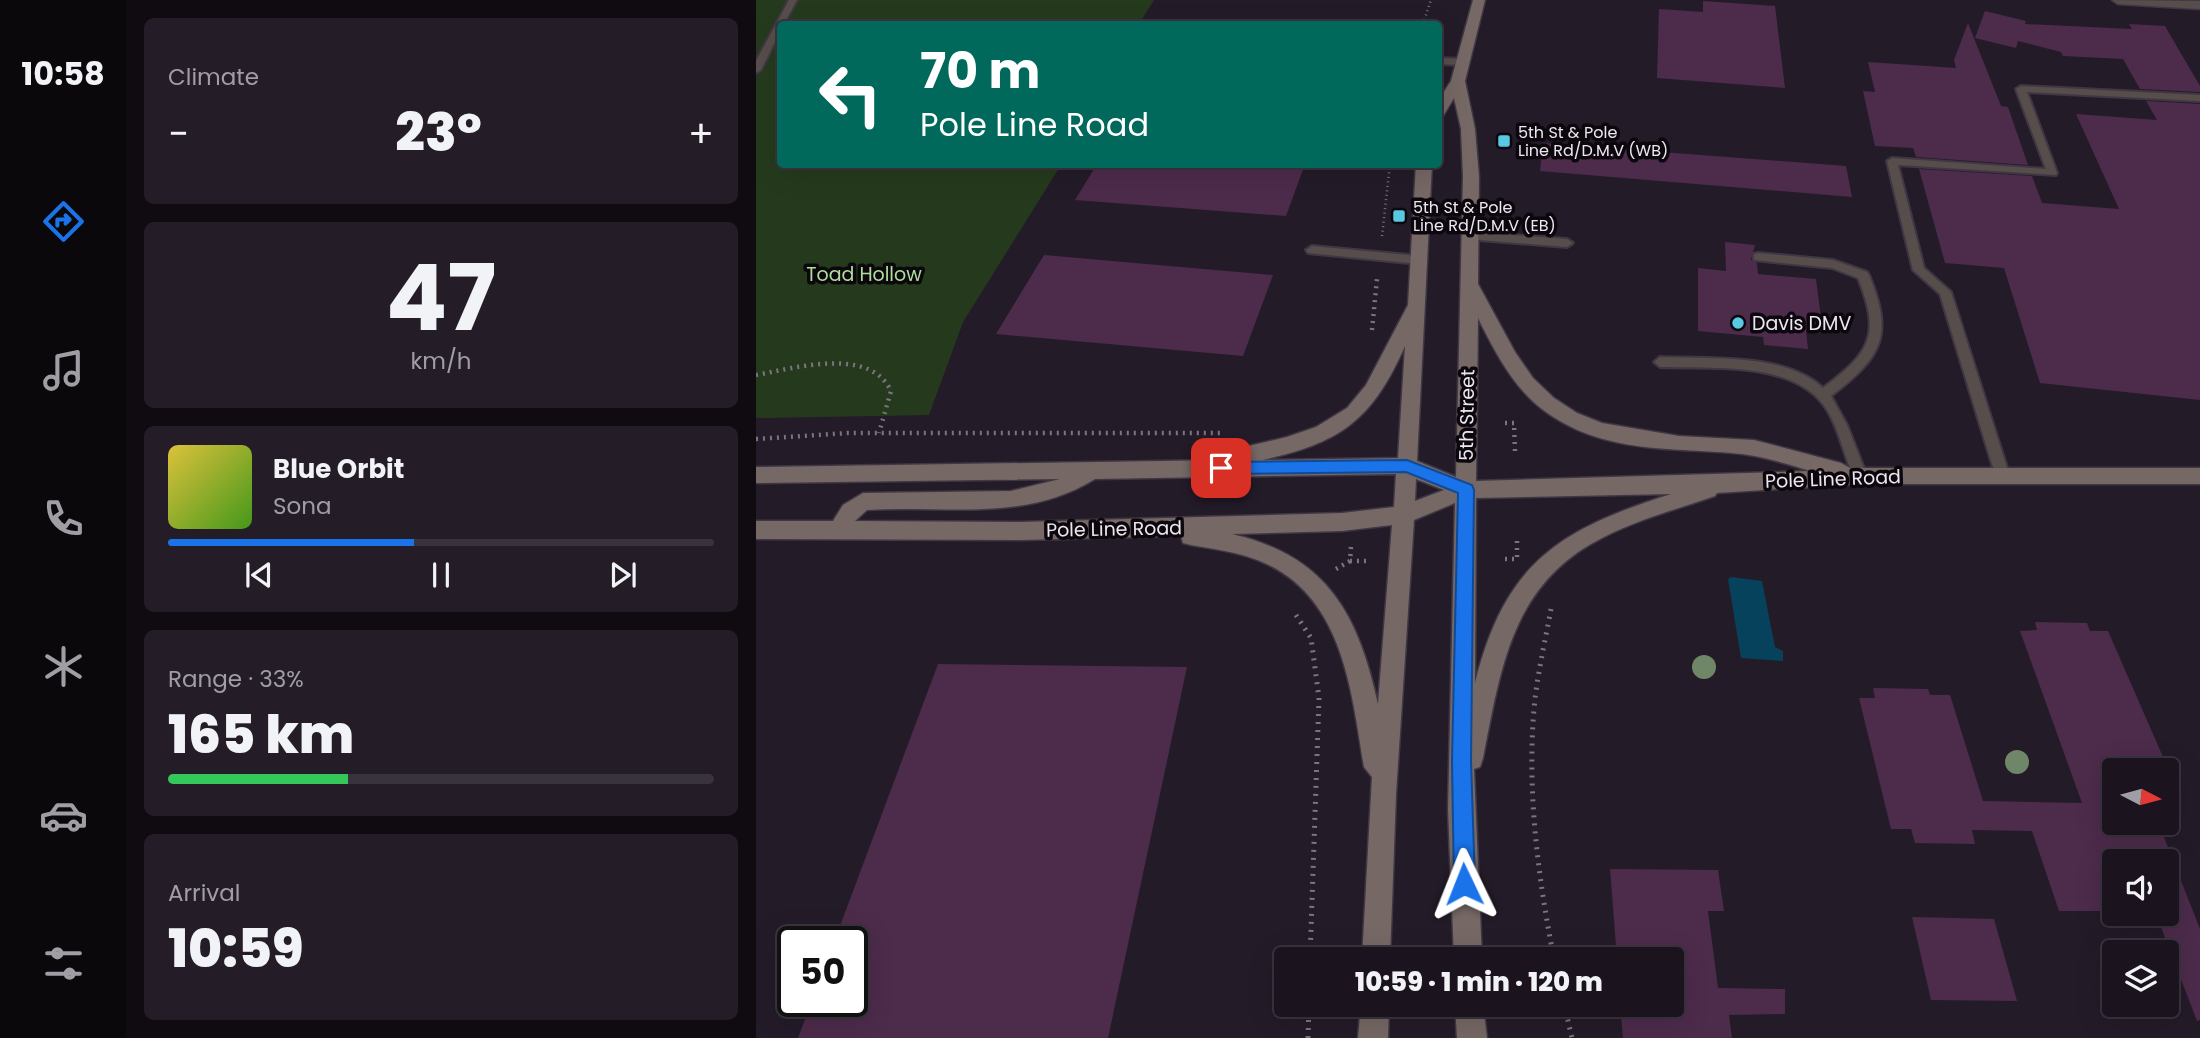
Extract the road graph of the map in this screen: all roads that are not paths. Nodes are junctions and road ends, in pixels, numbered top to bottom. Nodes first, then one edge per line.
1 (793, 0) edge
2 (1479, 0) edge
3 (2118, 0) edge
4 (2200, 5) edge
5 (782, 21) edge
6 (777, 31) edge
7 (1442, 61) edge
8 (1463, 62) junction
9 (756, 71) edge
10 (1458, 81) junction
11 (2200, 98) edge
12 (1442, 107) edge
13 (1424, 168) edge
14 (1471, 236) junction
15 (1567, 243) dead end
16 (1312, 250) dead end
17 (1758, 257) dead end
18 (1419, 260) junction
19 (1467, 280) junction
20 (1418, 299) junction
21 (1660, 362) dead end
22 (1824, 394) junction
23 (1407, 466) junction
24 (1165, 469) junction
25 (1092, 470) junction
26 (2002, 474) junction
27 (756, 475) edge
28 (1860, 476) junction
29 (2200, 476) edge
30 (1726, 484) junction
31 (1466, 490) junction
32 (1403, 515) junction
33 (1155, 529) junction
34 (756, 530) edge
35 (838, 531) junction
36 (1383, 794) junction
37 (1461, 808) junction
38 (1377, 947) edge
39 (1467, 947) edge
40 (1374, 1017) edge
41 (1470, 1017) edge
42 (1373, 1038) edge
43 (1472, 1038) edge

1 - 5 lane
2 - 8 main road, 5th Street
3 - 4 street
6 - 9 lane
7 - 8 lane
8 - 10 main road, 5th Street
10 - 12 main road, 5th Street
10 - 14 main road, 5th Street
11 - 26 lane
13 - 18 main road
14 - 15 lane
14 - 19 main road, 5th Street
16 - 18 lane
17 - 22 lane
18 - 20 main road
19 - 28 main road
19 - 31 main road, 5th Street
20 - 23 main road
20 - 24 main road
21 - 22 lane
22 - 28 lane
23 - 24 main road, Pole Line Road
23 - 31 main road, Pole Line Road
23 - 32 main road
24 - 25 main road, Pole Line Road
25 - 27 main road, Pole Line Road
25 - 35 main road
26 - 28 main road, Pole Line Road
26 - 29 main road, Pole Line Road
28 - 30 main road, Pole Line Road
30 - 31 main road, Pole Line Road
30 - 37 main road
31 - 32 main road, Pole Line Road
31 - 37 main road, 5th Street
32 - 33 main road, Pole Line Road
32 - 36 main road
33 - 35 main road, Pole Line Road
33 - 36 main road
34 - 35 main road, Pole Line Road
36 - 38 main road
37 - 39 main road, 5th Street
40 - 42 main road
41 - 43 main road

